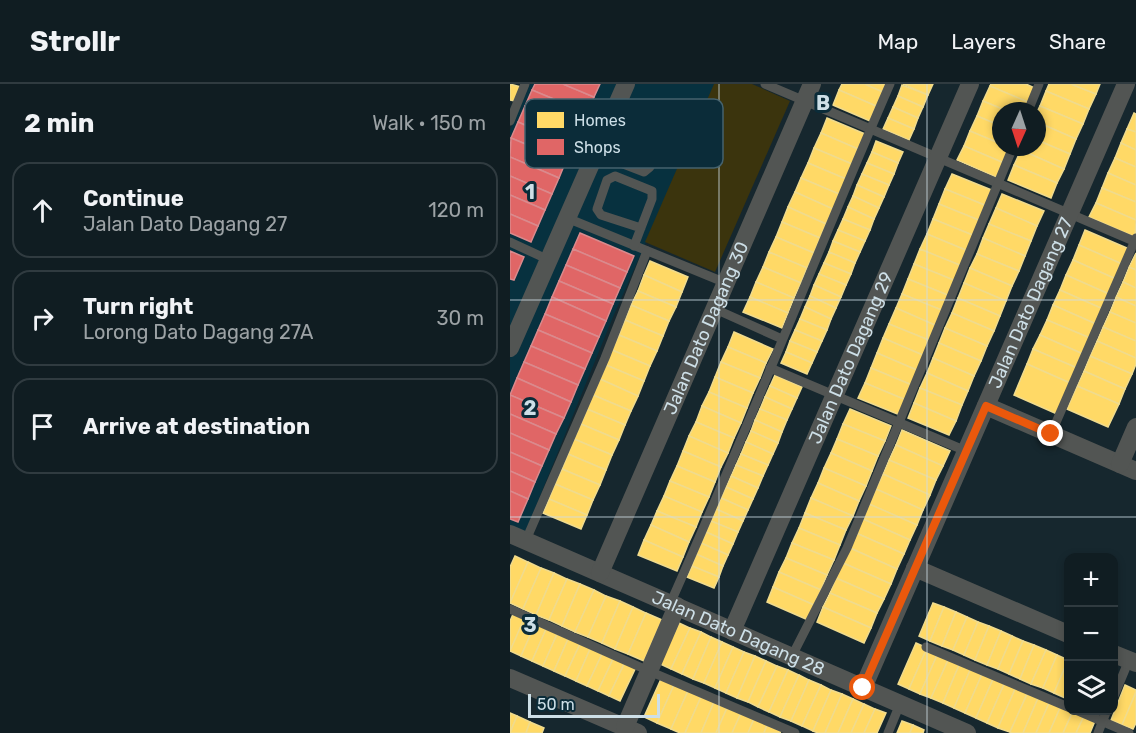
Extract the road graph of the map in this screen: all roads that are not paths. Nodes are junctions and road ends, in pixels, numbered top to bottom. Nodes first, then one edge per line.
1 (525, 84) edge
2 (626, 84) edge
3 (765, 84) edge
4 (812, 84) edge
5 (891, 84) edge
6 (969, 84) edge
7 (1039, 84) edge
8 (1126, 84) edge
9 (619, 99) edge
10 (805, 101) junction
11 (1032, 102) edge
12 (510, 121) edge
13 (871, 129) junction
14 (1010, 156) edge
15 (938, 158) junction
16 (589, 168) edge
17 (634, 168) edge
18 (649, 168) edge
19 (999, 184) junction
20 (1069, 214) junction
21 (567, 218) junction
22 (641, 228) junction
23 (1135, 240) edge
24 (510, 242) edge
25 (634, 246) junction
26 (647, 251) junction
27 (549, 260) junction
28 (726, 283) junction
29 (715, 309) junction
30 (782, 339) junction
31 (510, 348) edge
32 (770, 368) junction
33 (835, 395) junction
34 (986, 406) junction
35 (900, 423) junction
36 (1136, 427) edge
37 (1051, 434) junction
38 (966, 451) junction
39 (1128, 467) edge
40 (518, 537) edge
41 (915, 568) junction
42 (600, 573) junction
43 (674, 605) junction
44 (510, 609) edge
45 (732, 631) junction
46 (1064, 632) edge
47 (926, 646) dead end
48 (792, 656) junction
49 (1126, 659) edge
50 (649, 671) junction
51 (510, 678) edge
52 (1118, 682) edge
53 (863, 688) junction
54 (900, 704) junction
55 (1064, 705) edge
56 (1085, 715) edge
57 (1105, 715) edge
58 (1102, 722) junction
59 (601, 726) edge
60 (632, 730) edge
61 (795, 733) edge
62 (888, 733) edge
63 (967, 733) edge
64 (1098, 733) edge
65 (1129, 733) edge

1 - 12 lane
2 - 9 street
3 - 10 lane
4 - 10 street, Jalan Dato Dagang 30
5 - 13 lane
6 - 15 street, Jalan Dato Dagang 29
7 - 11 lane
8 - 20 street, Jalan Dato Dagang 27
10 - 13 lane
10 - 28 street, Jalan Dato Dagang 30
13 - 15 lane
13 - 30 lane
14 - 19 lane
15 - 19 lane
15 - 33 street, Jalan Dato Dagang 29
16 - 21 street
17 - 18 lane
19 - 20 lane
19 - 35 lane
20 - 23 lane
20 - 34 street, Jalan Dato Dagang 27
21 - 25 lane
21 - 27 street
22 - 22 lane
22 - 25 lane
23 - 37 lane
24 - 27 lane
25 - 26 lane
26 - 28 lane
26 - 40 lane
27 - 31 street
28 - 29 street, Jalan Dato Dagang 30
29 - 30 lane
29 - 42 street, Jalan Dato Dagang 30
30 - 32 lane
32 - 33 lane
32 - 43 lane
33 - 35 lane
33 - 45 street, Jalan Dato Dagang 29
34 - 37 street
34 - 38 street, Jalan Dato Dagang 27
35 - 38 lane
35 - 48 lane
36 - 39 street
37 - 39 street
38 - 41 street, Jalan Dato Dagang 27
40 - 42 street, Jalan Dato Dagang 28
41 - 46 street
41 - 53 street, Jalan Dato Dagang 27
42 - 43 street, Jalan Dato Dagang 28
43 - 45 street, Jalan Dato Dagang 28
43 - 50 street
44 - 50 lane
45 - 48 street, Jalan Dato Dagang 28
47 - 55 lane
48 - 53 street, Jalan Dato Dagang 28
49 - 52 lane
50 - 60 street
50 - 61 lane
51 - 59 street
53 - 54 street, Jalan Dato Dagang 28
54 - 62 lane
54 - 63 street, Jalan Dato Dagang 28
56 - 58 lane
57 - 58 lane
58 - 64 lane
58 - 65 lane
59 - 60 street

